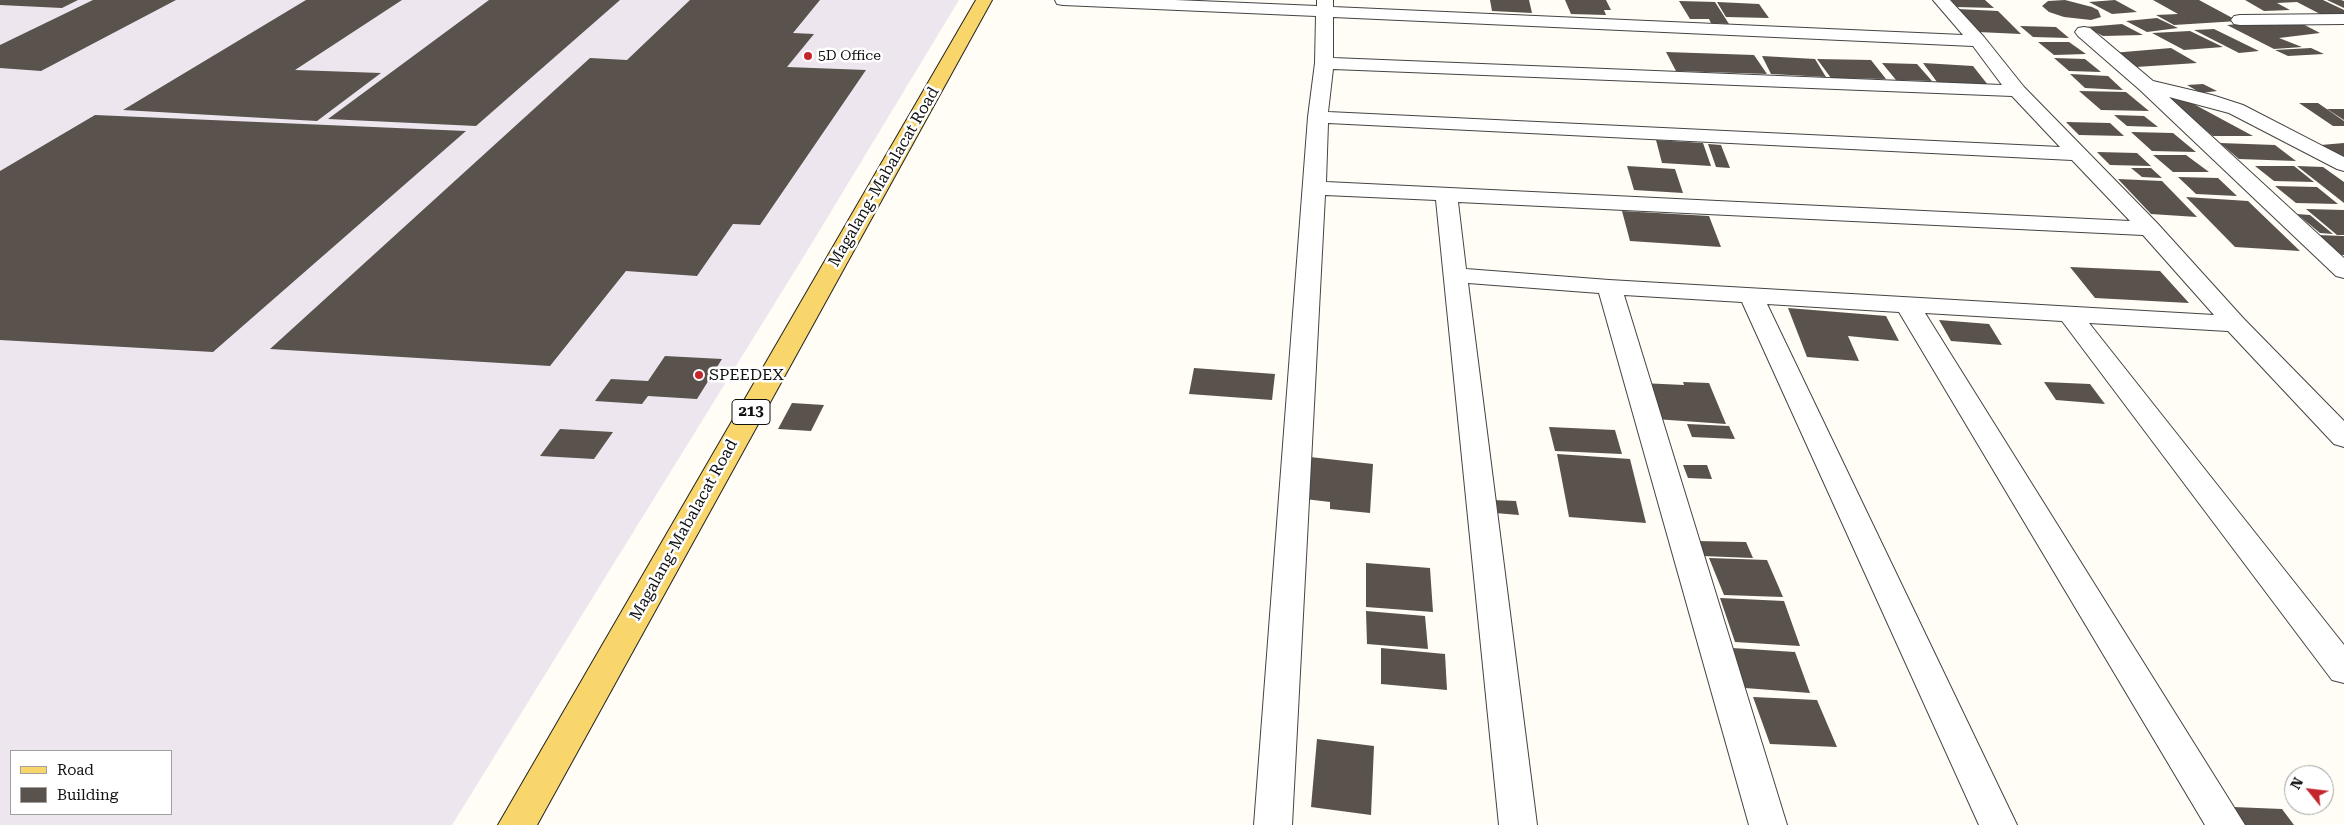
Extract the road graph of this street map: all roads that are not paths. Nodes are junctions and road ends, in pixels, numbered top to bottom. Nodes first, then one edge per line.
1 (984, 0) edge
2 (1063, 0) edge
3 (1941, 0) edge
4 (1324, 5) edge
5 (2344, 19) edge
6 (2240, 20) dead end
7 (2084, 32) dead end
8 (1978, 41) junction
9 (1324, 63) junction
10 (2147, 86) junction
11 (2016, 92) junction
12 (1318, 117) junction
13 (2078, 154) junction
14 (2344, 165) edge
15 (1315, 188) junction
16 (1446, 194) junction
17 (2150, 229) junction
18 (2344, 271) edge
19 (1456, 275) junction
20 (1609, 287) junction
21 (1750, 294) junction
22 (1906, 303) junction
23 (2069, 314) junction
24 (2234, 324) junction
25 (2344, 438) edge
26 (2344, 670) edge
27 (518, 825) edge
28 (1273, 825) edge
29 (1518, 825) edge
30 (1768, 825) edge
31 (1998, 825) edge
32 (2226, 825) edge

1 - 27 main road, Magalang-Mabalacat Road / 213
2 - 4 street
3 - 8 street
4 - 8 street
4 - 9 street
5 - 6 street
7 - 10 street
8 - 11 street
9 - 11 street
9 - 12 street
10 - 14 street
10 - 18 street
11 - 13 street
12 - 13 street
12 - 15 street
13 - 17 street
15 - 16 street
15 - 28 street
16 - 17 street
16 - 19 street
17 - 24 street
19 - 20 street
19 - 29 street
20 - 21 street
20 - 30 street
21 - 22 street
21 - 31 street
22 - 23 street
22 - 32 street
23 - 24 street
23 - 26 street
24 - 25 street

